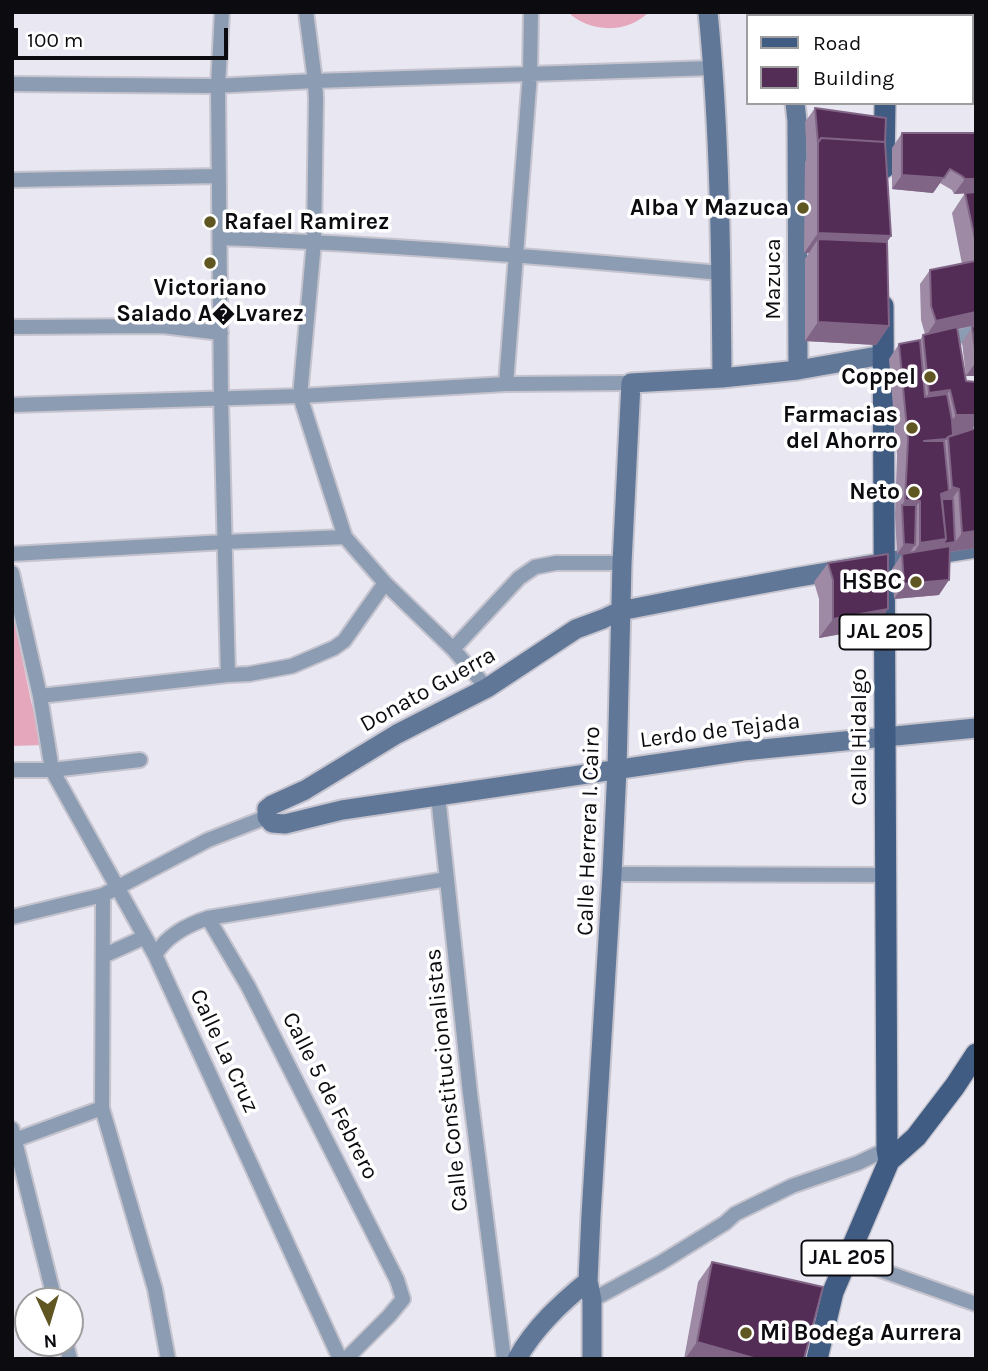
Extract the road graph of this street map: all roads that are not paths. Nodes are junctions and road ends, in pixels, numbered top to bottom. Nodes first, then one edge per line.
1 (222, 12) edge
2 (306, 12) edge
3 (531, 12) edge
4 (708, 12) edge
5 (713, 68) junction
6 (530, 74) junction
7 (315, 81) junction
8 (12, 84) edge
9 (218, 86) junction
10 (795, 105) edge
11 (886, 105) edge
12 (219, 176) junction
13 (12, 180) edge
14 (884, 194) edge
15 (220, 238) junction
16 (314, 242) junction
17 (515, 255) junction
18 (721, 273) junction
19 (883, 280) edge
20 (12, 327) edge
21 (976, 332) edge
22 (221, 333) junction
23 (923, 346) edge
24 (890, 354) junction
25 (798, 370) junction
26 (722, 378) junction
27 (631, 383) junction
28 (506, 384) junction
29 (300, 396) junction
30 (221, 398) junction
31 (12, 405) edge
32 (345, 537) junction
33 (225, 542) junction
34 (976, 548) edge
35 (12, 554) edge
36 (884, 562) junction
37 (622, 563) junction
38 (12, 573) edge
39 (385, 583) junction
40 (620, 611) junction
41 (453, 649) junction
42 (228, 675) junction
43 (487, 688) junction
44 (40, 696) junction
45 (976, 728) edge
46 (885, 738) junction
47 (140, 760) dead end
48 (617, 769) junction
49 (12, 770) edge
50 (52, 770) junction
51 (438, 796) junction
52 (267, 817) junction
53 (612, 874) junction
54 (886, 875) junction
55 (447, 879) junction
56 (118, 887) junction
57 (103, 895) junction
58 (12, 916) edge
59 (208, 918) junction
60 (145, 937) junction
61 (155, 955) junction
62 (103, 956) junction
63 (976, 1054) edge
64 (102, 1108) junction
65 (13, 1137) edge
66 (888, 1155) junction
67 (847, 1258) junction
68 (51, 1287) edge
69 (590, 1290) junction
70 (976, 1304) edge
71 (168, 1359) edge
72 (340, 1359) edge
73 (346, 1359) edge
74 (504, 1359) edge
75 (517, 1359) edge
76 (592, 1359) edge
77 (817, 1359) edge

1 - 9 street
2 - 7 street
3 - 6 street
4 - 5 main road
5 - 6 street
5 - 18 main road
6 - 7 street
6 - 17 street
7 - 9 street
7 - 16 street
8 - 9 street
9 - 12 street
10 - 25 main road, Mazuca
11 - 14 main road
12 - 13 street
12 - 15 street
15 - 16 street
15 - 22 street
16 - 17 street
16 - 29 street
17 - 18 street
17 - 28 street
18 - 26 main road
19 - 24 main road, Calle Hidalgo / JAL 205
20 - 22 street
21 - 23 street
22 - 30 street
24 - 25 main road
24 - 36 main road, Calle Hidalgo / JAL 205
25 - 26 main road
26 - 27 main road
27 - 28 street
27 - 37 main road, Calle Herrera I. Cairo
28 - 29 street
29 - 30 street
29 - 32 street
30 - 31 street
30 - 33 street
32 - 33 street
32 - 39 street
33 - 35 street
33 - 42 street
34 - 36 main road, Donato Guerra
36 - 40 main road, Donato Guerra
36 - 46 main road, Calle Hidalgo / JAL 205
37 - 40 main road, Calle Herrera I. Cairo
37 - 41 street
38 - 44 street
39 - 41 street
39 - 42 street
40 - 43 main road, Donato Guerra
40 - 48 main road, Calle Herrera I. Cairo
41 - 43 street
42 - 44 street
43 - 52 main road, Donato Guerra
44 - 50 street
45 - 46 main road, Lerdo de Tejada
46 - 48 main road, Lerdo de Tejada
46 - 54 main road, Calle Hidalgo / JAL 205
47 - 50 street
48 - 51 main road, Lerdo de Tejada
48 - 53 main road, Calle Herrera I. Cairo
49 - 50 street
50 - 56 street, Calle La Cruz
51 - 52 main road, Lerdo de Tejada
51 - 55 street, Calle Constitucionalistas
52 - 56 street
53 - 54 street
53 - 69 main road, Calle Herrera I. Cairo
54 - 66 main road, Calle Hidalgo / JAL 205
55 - 59 street
55 - 74 street, Calle Constitucionalistas
56 - 57 street
56 - 60 street, Calle La Cruz
57 - 58 street
57 - 62 street
59 - 61 street
59 - 73 street, Calle 5 de Febrero
60 - 61 street, Calle La Cruz
60 - 62 street
61 - 72 street, Calle La Cruz
62 - 64 street
63 - 66 main road, JAL 205
64 - 65 street
64 - 71 street
65 - 68 street
66 - 67 main road, JAL 205
66 - 69 street
67 - 70 street
67 - 77 main road, JAL 205
69 - 75 main road
69 - 76 main road, Calle Herrera I. Cairo

